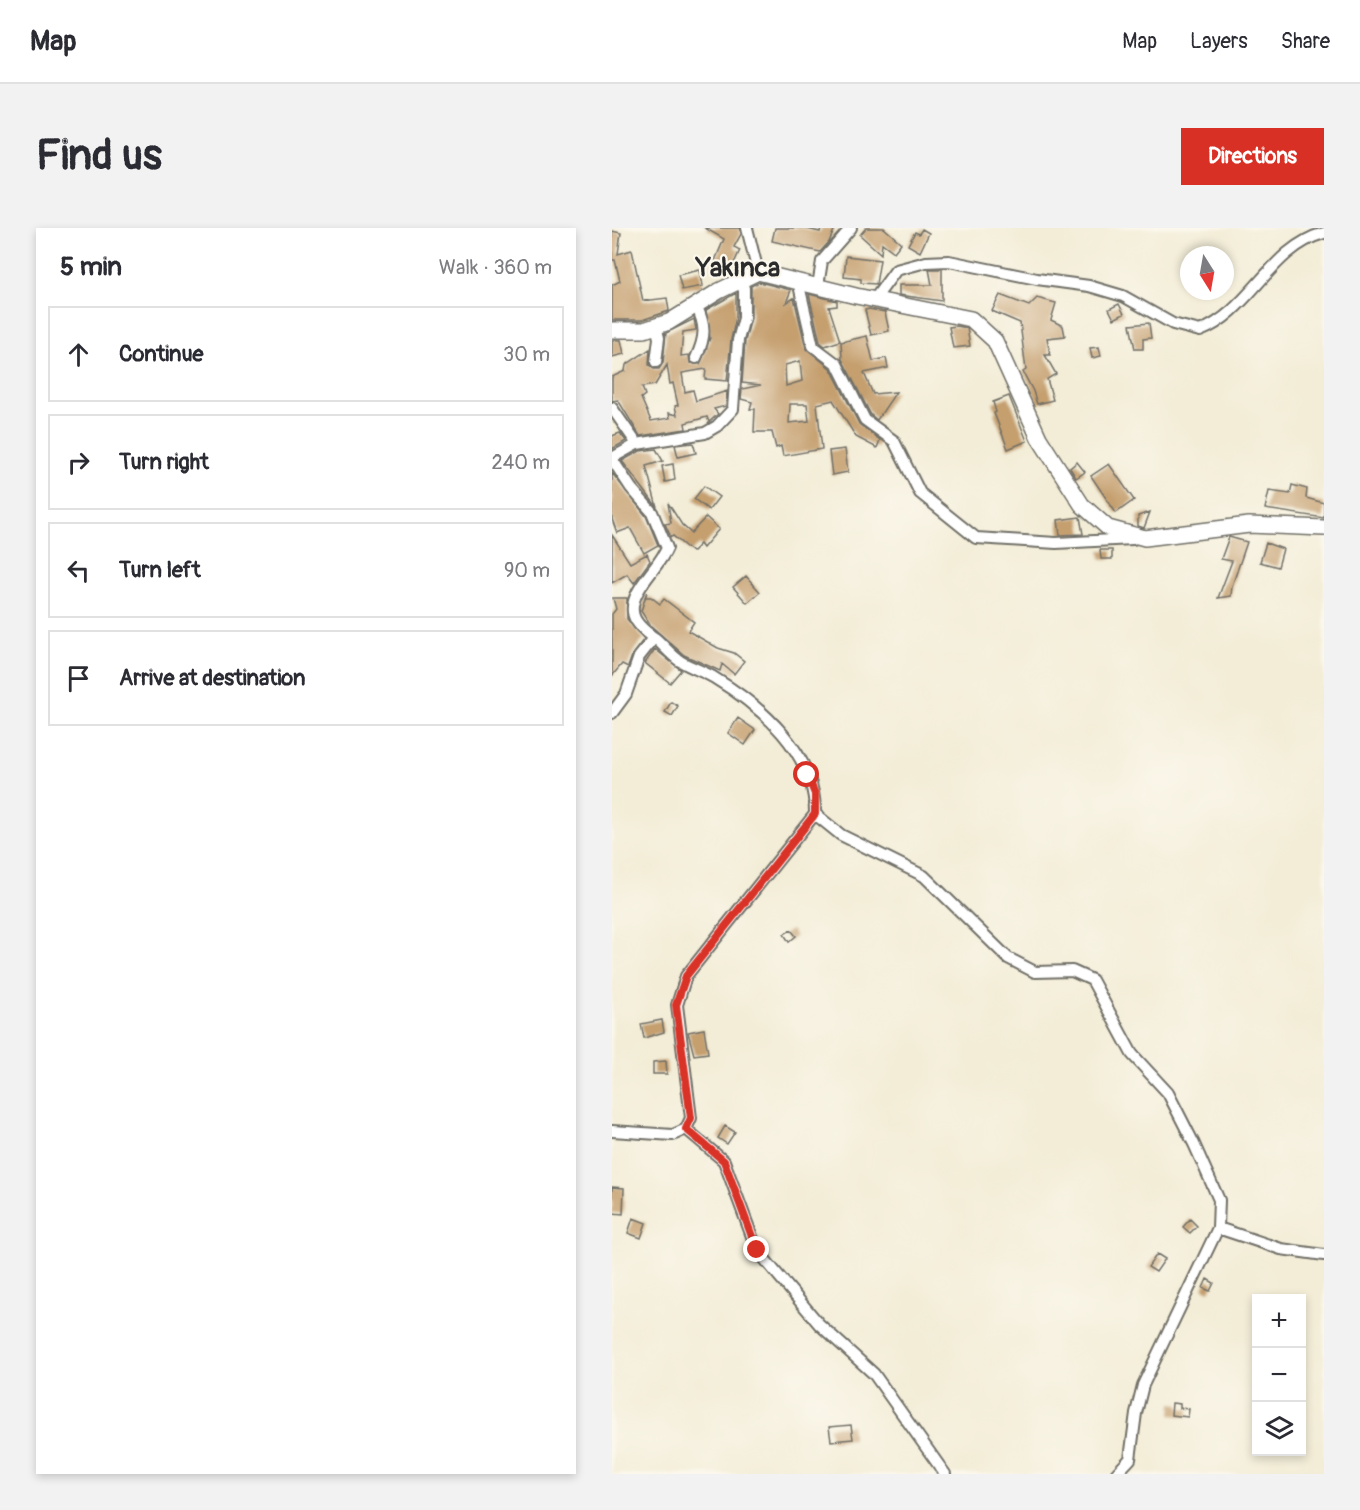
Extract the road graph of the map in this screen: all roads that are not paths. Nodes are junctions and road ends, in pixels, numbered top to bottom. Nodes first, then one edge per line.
1 (747, 228) edge
2 (851, 228) edge
3 (1324, 233) edge
4 (758, 272) junction
5 (798, 281) junction
6 (735, 282) junction
7 (818, 286) junction
8 (874, 300) junction
9 (696, 305) junction
10 (656, 326) junction
11 (612, 330) edge
12 (696, 358) dead end
13 (656, 362) dead end
14 (612, 408) edge
15 (637, 444) junction
16 (612, 458) edge
17 (1324, 528) edge
18 (1145, 538) junction
19 (654, 638) junction
20 (612, 713) edge
21 (815, 814) junction
22 (686, 1129) junction
23 (612, 1131) edge
24 (1218, 1228) junction
25 (1324, 1256) edge
26 (945, 1474) edge
27 (1116, 1474) edge

1 - 4 street
2 - 7 street
3 - 8 street
4 - 5 main road
4 - 6 main road
5 - 7 main road
5 - 18 street
6 - 9 main road
6 - 15 street
7 - 8 main road
8 - 18 main road
9 - 10 main road
9 - 12 street
10 - 11 main road
10 - 13 street
14 - 15 street
15 - 16 street
16 - 19 street
17 - 18 main road
19 - 20 street
19 - 21 street
21 - 22 street
21 - 24 street
22 - 23 street
22 - 26 street
24 - 25 street
24 - 27 street

